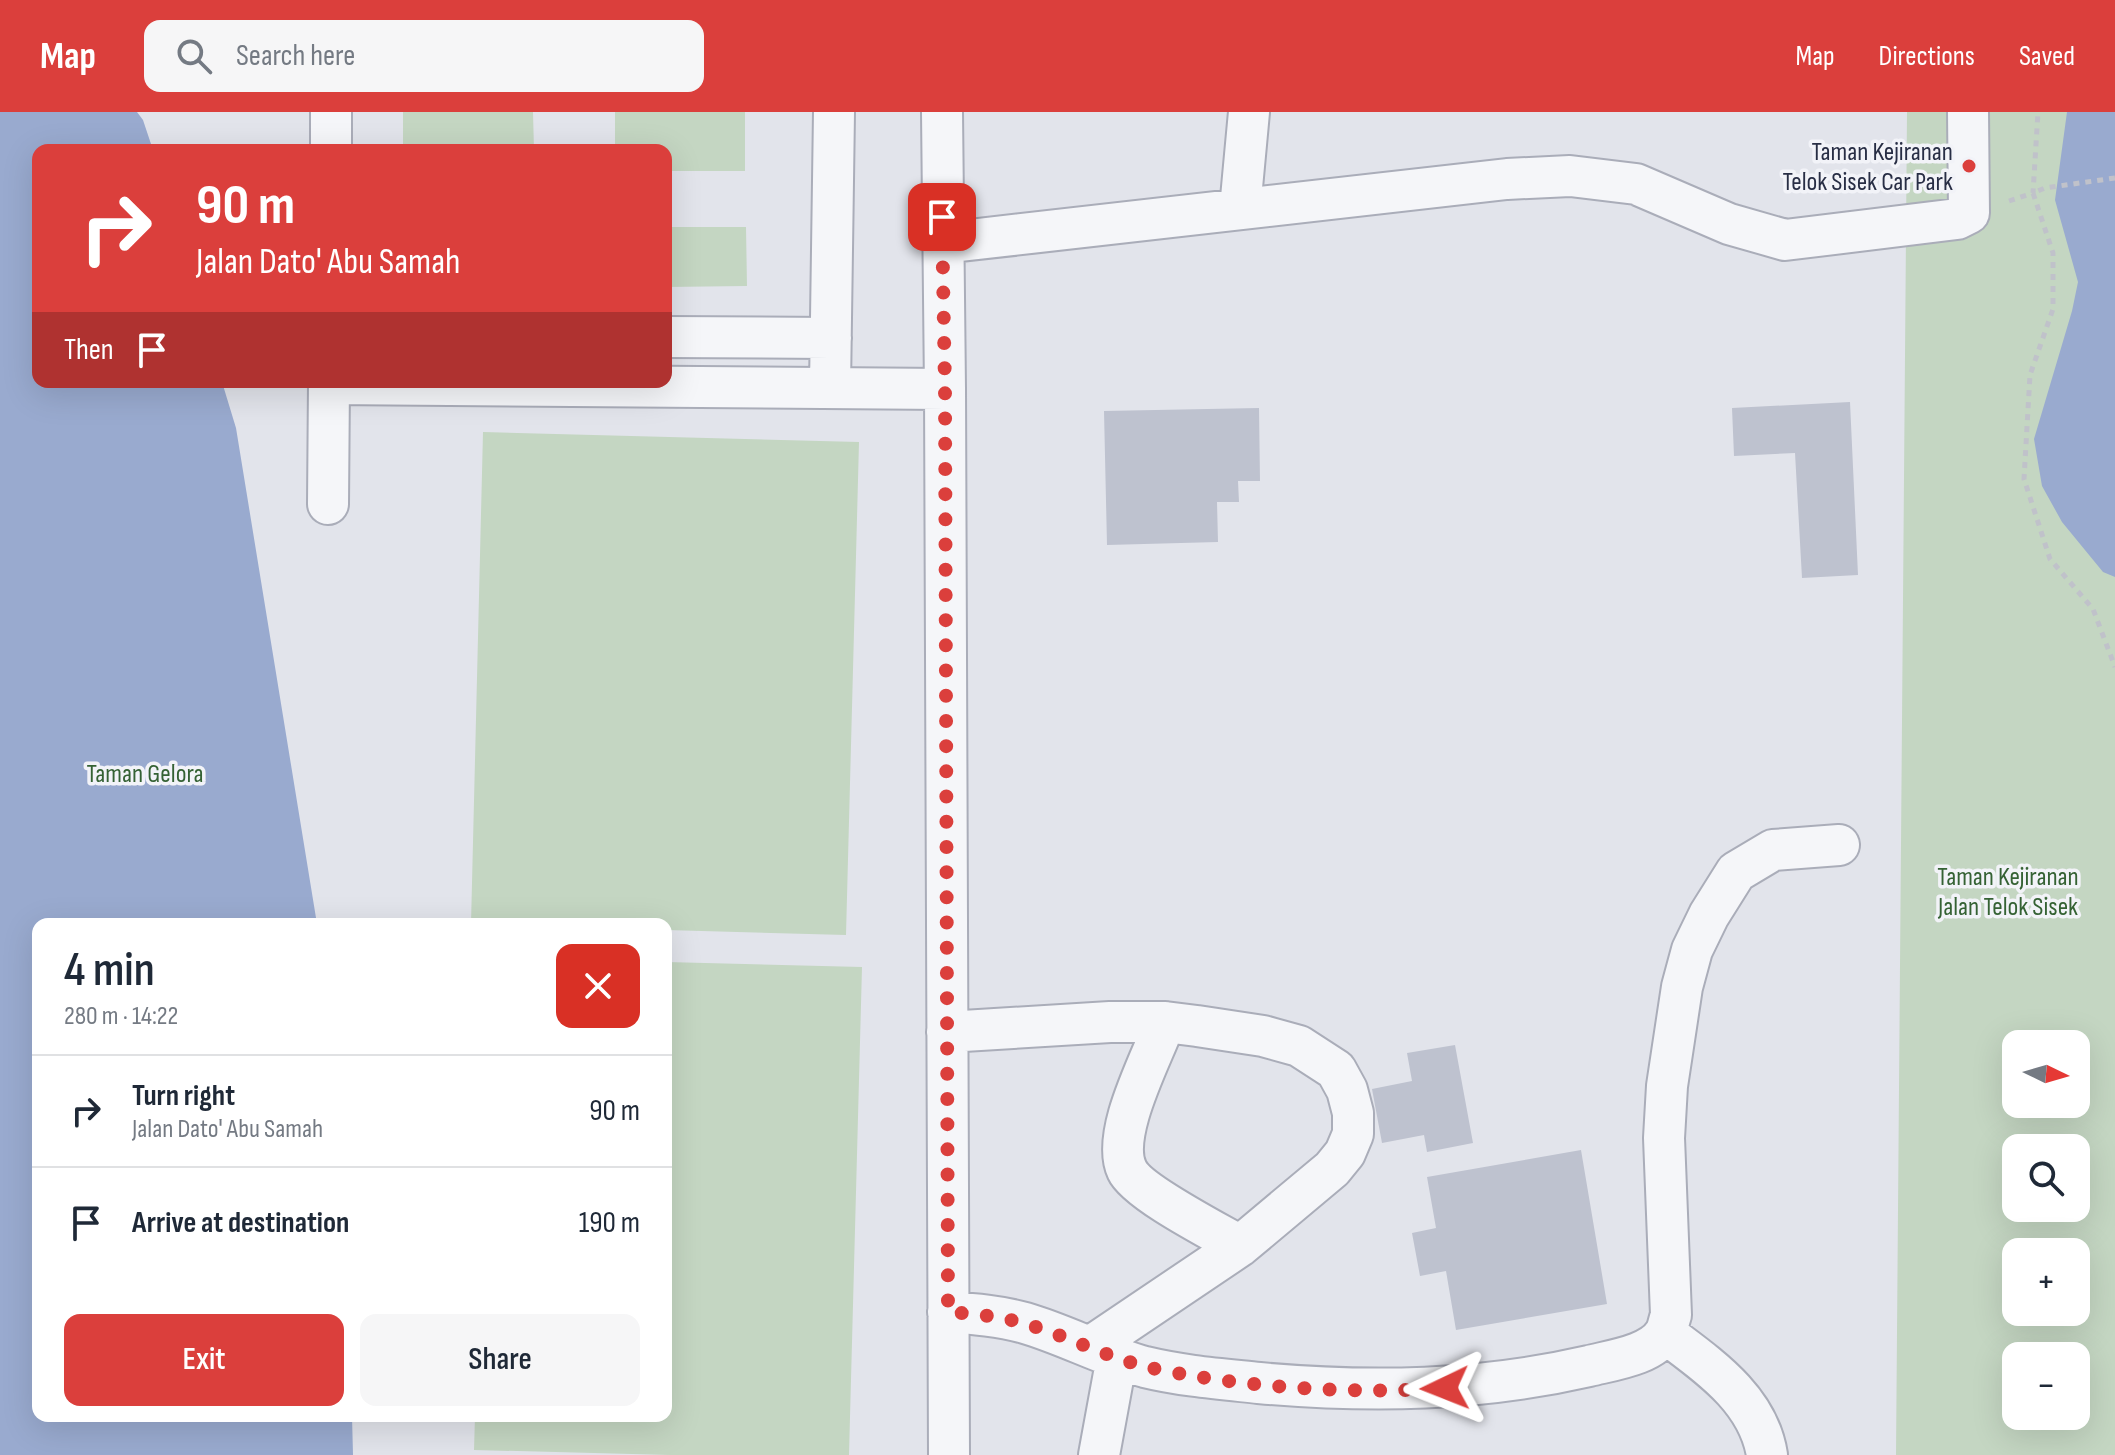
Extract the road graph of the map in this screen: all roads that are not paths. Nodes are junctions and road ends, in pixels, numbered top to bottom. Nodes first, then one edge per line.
1 (331, 112) edge
2 (834, 112) edge
3 (942, 112) edge
4 (1249, 112) edge
5 (1968, 112) edge
6 (331, 144) edge
7 (1240, 209) junction
8 (943, 243) junction
9 (672, 337) edge
10 (831, 338) junction
11 (672, 386) edge
12 (830, 387) junction
13 (329, 388) edge
14 (945, 389) junction
15 (328, 504) dead end
16 (1839, 845) dead end
17 (1165, 1022) junction
18 (947, 1032) junction
19 (1240, 1246) junction
20 (948, 1312) junction
21 (1665, 1333) junction
22 (1104, 1352) junction
23 (949, 1455) edge
24 (1099, 1455) edge
25 (1767, 1455) edge

1 - 6 street
2 - 10 street
3 - 8 street
4 - 7 street
5 - 7 street
7 - 8 street
8 - 14 street
9 - 10 street
10 - 12 street
11 - 12 street
12 - 14 street
13 - 15 street
14 - 18 street
16 - 21 street
17 - 18 street
17 - 19 street
17 - 19 street
18 - 20 street
19 - 22 street
20 - 22 street
20 - 23 street
21 - 22 street
21 - 25 street
22 - 24 street

